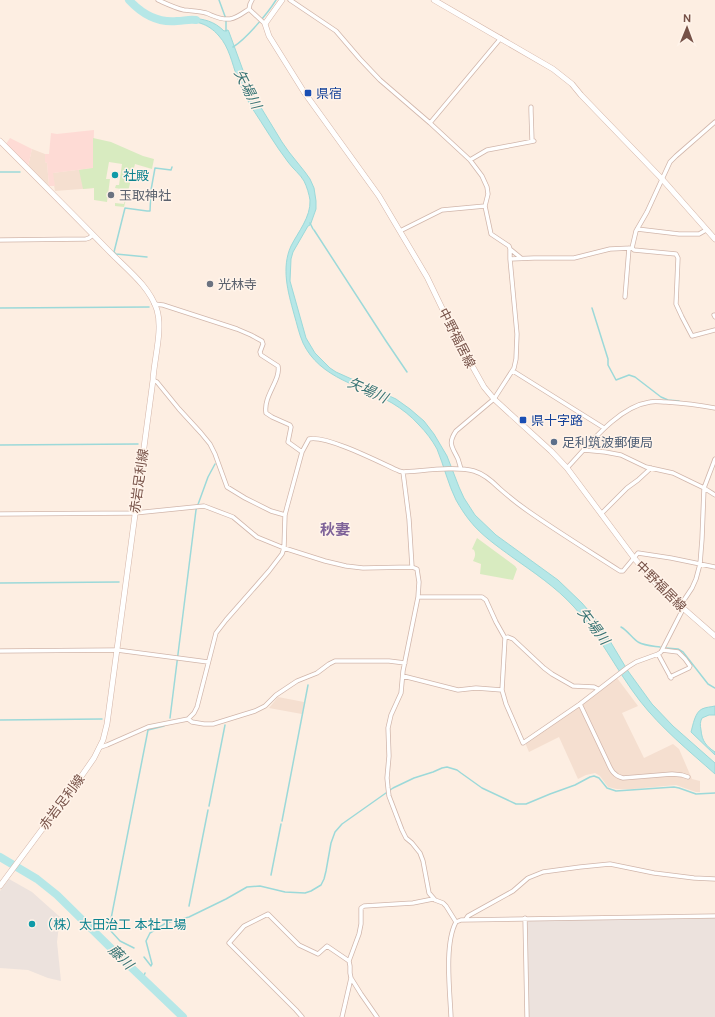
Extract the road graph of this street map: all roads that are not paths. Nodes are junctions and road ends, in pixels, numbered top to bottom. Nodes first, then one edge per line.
1 (158, 0) edge
2 (252, 0) edge
3 (282, 0) edge
4 (290, 0) edge
5 (434, 0) edge
6 (249, 10) junction
7 (265, 24) junction
8 (501, 38) junction
9 (531, 107) dead end
10 (715, 122) edge
11 (430, 123) junction
12 (0, 141) edge
13 (470, 160) junction
14 (662, 179) junction
15 (485, 206) junction
16 (637, 229) junction
17 (706, 230) junction
18 (400, 231) junction
19 (93, 235) junction
20 (0, 240) edge
21 (715, 240) edge
22 (510, 248) junction
23 (630, 248) junction
24 (521, 258) junction
25 (510, 259) junction
26 (625, 297) dead end
27 (154, 304) junction
28 (715, 330) edge
29 (513, 370) junction
30 (153, 380) junction
31 (494, 399) junction
32 (715, 408) edge
33 (604, 428) junction
34 (584, 450) junction
35 (302, 452) junction
36 (715, 459) edge
37 (567, 468) junction
38 (651, 468) junction
39 (461, 469) junction
40 (403, 472) junction
41 (704, 488) junction
42 (715, 495) edge
43 (135, 513) junction
44 (0, 514) edge
45 (601, 514) junction
46 (286, 515) junction
47 (284, 548) junction
48 (634, 558) junction
49 (700, 564) junction
50 (412, 567) junction
51 (715, 567) edge
52 (418, 597) junction
53 (682, 608) junction
54 (715, 636) edge
55 (505, 638) junction
56 (117, 650) junction
57 (662, 650) junction
58 (0, 651) edge
59 (658, 654) junction
60 (208, 662) junction
61 (405, 663) junction
62 (403, 676) junction
63 (598, 689) junction
64 (502, 690) junction
65 (580, 704) junction
66 (188, 719) junction
67 (100, 747) junction
68 (688, 777) dead end
69 (715, 879) edge
70 (0, 886) edge
71 (433, 899) junction
72 (715, 916) edge
73 (525, 918) junction
74 (466, 919) junction
75 (456, 922) junction
76 (349, 961) junction
77 (351, 978) junction
78 (302, 1017) edge
79 (342, 1017) edge
80 (377, 1017) edge
81 (450, 1017) edge
82 (527, 1017) edge

1 - 6 street
2 - 6 street
3 - 7 main road
4 - 11 street
5 - 8 main road
6 - 7 street
7 - 18 main road, 中野福居線
8 - 11 street
8 - 14 main road
9 - 13 street
10 - 14 street
11 - 13 street
12 - 19 main road, 赤岩足利線
13 - 15 street
14 - 16 street
14 - 17 main road
15 - 18 street
15 - 22 street
16 - 17 street
16 - 23 street
17 - 21 main road
18 - 31 main road, 中野福居線
19 - 20 street
19 - 27 main road, 赤岩足利線
22 - 24 street
22 - 25 street
23 - 24 street
23 - 26 street
23 - 28 street
24 - 25 street
25 - 29 street
27 - 30 main road, 赤岩足利線
27 - 35 street
29 - 31 street
29 - 33 street
30 - 43 main road, 赤岩足利線
30 - 46 street
31 - 37 main road, 中野福居線
31 - 39 street
32 - 33 street
33 - 34 street
34 - 37 street
34 - 38 street
35 - 40 street
35 - 46 street
36 - 41 street
37 - 45 main road, 中野福居線
38 - 41 street
38 - 45 street
39 - 40 street
39 - 48 street
40 - 50 street
41 - 42 street
41 - 49 street
43 - 44 street
43 - 47 street
43 - 56 main road, 赤岩足利線
45 - 48 main road, 中野福居線
46 - 47 street
47 - 50 street
47 - 60 street
48 - 49 street
48 - 53 main road, 中野福居線
49 - 51 street
49 - 53 street
50 - 52 street
52 - 55 street
52 - 61 street
53 - 54 main road, 中野福居線
53 - 57 street
55 - 63 street
55 - 64 street
56 - 58 street
56 - 60 street
56 - 67 main road, 赤岩足利線
57 - 59 street
57 - 59 street
59 - 63 street
60 - 66 street
61 - 62 street
61 - 66 street
62 - 64 street
62 - 71 street
63 - 65 street
64 - 65 street
65 - 68 street
66 - 67 street
67 - 70 main road, 赤岩足利線
69 - 74 street
71 - 75 street
71 - 76 street
72 - 73 street
73 - 74 street
73 - 82 street
74 - 75 street
75 - 81 street
76 - 77 street
76 - 78 street
77 - 79 street
77 - 80 street

